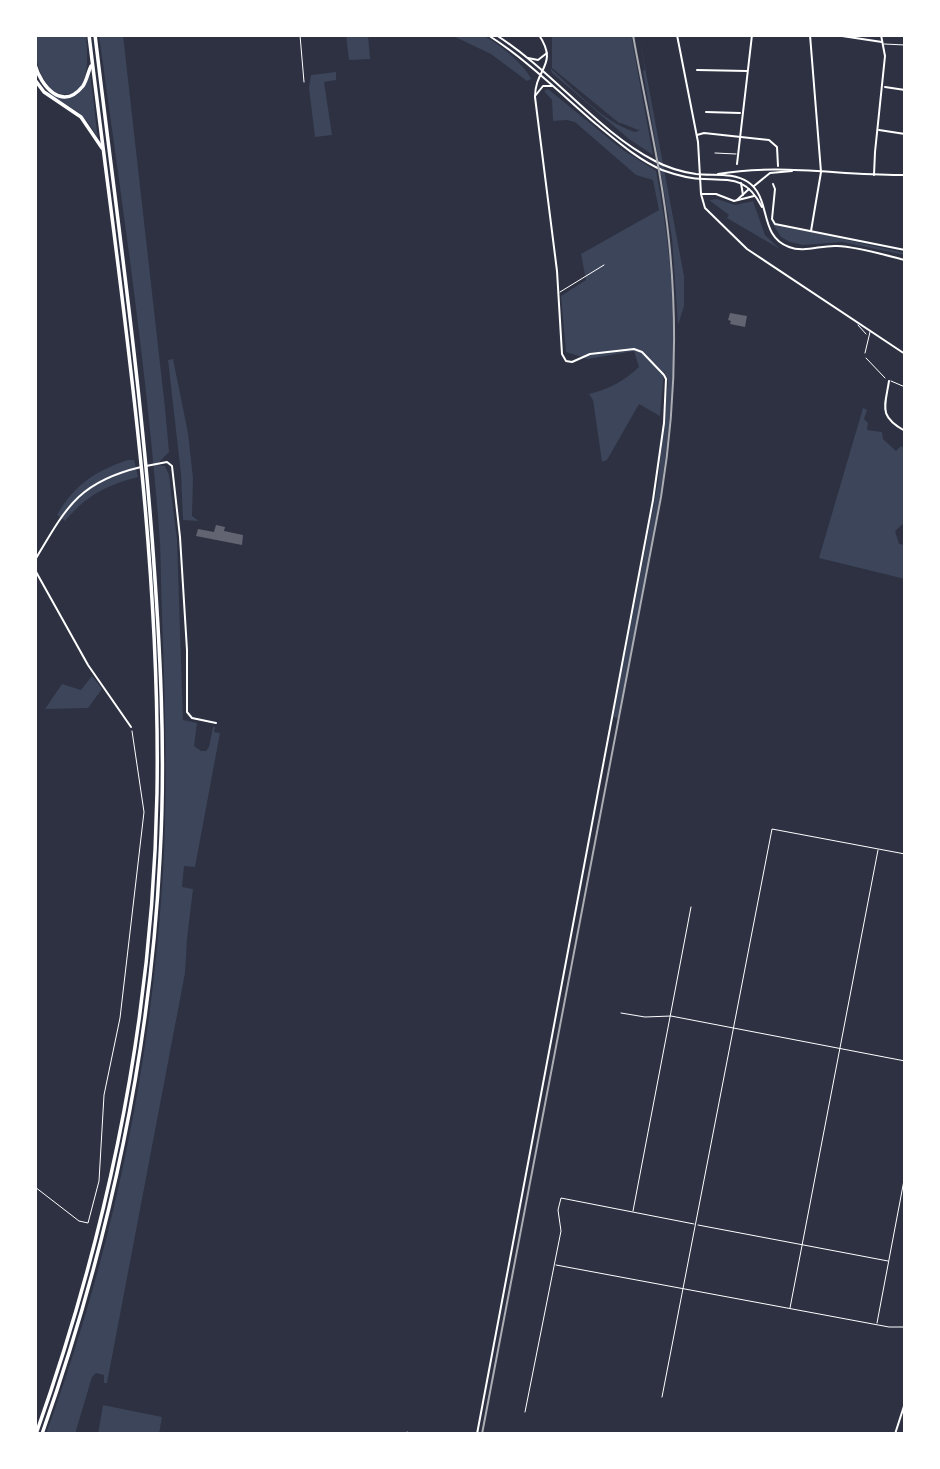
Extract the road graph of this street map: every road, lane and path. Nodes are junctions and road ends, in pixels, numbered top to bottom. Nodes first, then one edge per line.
1 (89, 35) edge
2 (95, 35) edge
3 (300, 35) edge
4 (488, 35) edge
5 (496, 35) edge
6 (539, 35) edge
7 (677, 35) edge
8 (752, 35) edge
9 (810, 35) edge
10 (881, 35) edge
11 (842, 36) edge
12 (884, 44) junction
13 (905, 45) edge
14 (548, 52) junction
15 (527, 58) junction
16 (92, 64) junction
17 (35, 65) edge
18 (543, 70) junction
19 (697, 70) dead end
20 (747, 71) junction
21 (540, 76) junction
22 (35, 80) edge
23 (304, 82) dead end
24 (552, 86) junction
25 (884, 86) junction
26 (905, 90) edge
27 (535, 97) junction
28 (706, 112) dead end
29 (742, 113) junction
30 (878, 130) junction
31 (905, 134) edge
32 (696, 135) junction
33 (740, 136) junction
34 (103, 150) junction
35 (715, 153) dead end
36 (738, 154) junction
37 (777, 160) junction
38 (737, 164) dead end
39 (769, 168) junction
40 (780, 168) junction
41 (797, 170) junction
42 (821, 172) junction
43 (905, 174) edge
44 (716, 175) junction
45 (874, 175) junction
46 (741, 183) junction
47 (773, 184) dead end
48 (754, 186) junction
49 (750, 189) junction
50 (701, 194) junction
51 (743, 196) junction
52 (757, 197) junction
53 (737, 200) junction
54 (764, 211) junction
55 (811, 231) junction
56 (905, 250) edge
57 (905, 260) edge
58 (604, 265) dead end
59 (558, 293) junction
60 (857, 323) junction
61 (870, 331) junction
62 (867, 337) junction
63 (864, 353) joint
64 (905, 354) edge
65 (889, 381) junction
66 (905, 387) edge
67 (905, 431) edge
68 (35, 560) edge
69 (35, 570) edge
70 (216, 723) dead end
71 (131, 727) joint
72 (878, 849) junction
73 (905, 854) edge
74 (691, 907) dead end
75 (621, 1013) dead end
76 (671, 1016) junction
77 (734, 1028) junction
78 (840, 1049) junction
79 (905, 1061) edge
80 (905, 1175) edge
81 (35, 1186) edge
82 (633, 1212) junction
83 (696, 1224) junction
84 (802, 1244) junction
85 (888, 1261) junction
86 (554, 1265) junction
87 (684, 1288) junction
88 (790, 1308) junction
89 (876, 1325) junction
90 (905, 1327) edge
91 (662, 1396) dead end
92 (905, 1403) edge
93 (525, 1412) dead end
94 (900, 1419) junction
95 (905, 1420) edge
96 (36, 1434) edge
97 (42, 1434) edge
98 (477, 1434) edge
99 (895, 1434) edge

1 - 16 highway
2 - 97 highway
3 - 23 lane
4 - 21 street
5 - 15 street
6 - 14 street
7 - 32 street
8 - 20 street
9 - 42 street
10 - 12 street
11 - 12 street
12 - 13 lane
12 - 25 street
14 - 15 street
14 - 18 street
15 - 18 street
16 - 17 highway
16 - 34 highway
18 - 21 street
18 - 44 street
19 - 20 street
20 - 29 street
21 - 24 street
21 - 27 street
22 - 34 highway
24 - 27 street
24 - 46 street
25 - 26 street
25 - 30 street
27 - 59 street
28 - 29 street
29 - 33 street
30 - 31 street
30 - 45 street
32 - 33 street
32 - 50 street
33 - 36 street
33 - 37 street
34 - 96 highway
35 - 36 lane
36 - 38 street
37 - 39 street
37 - 40 street
39 - 40 street
39 - 44 street
40 - 41 street
41 - 42 street
41 - 48 street
42 - 45 street
42 - 55 street
43 - 45 street
44 - 48 street
46 - 49 street
46 - 51 street
47 - 55 street
48 - 49 street
48 - 54 street
49 - 51 street
49 - 52 street
50 - 53 street
50 - 60 street
51 - 53 street
52 - 53 street
52 - 54 street
54 - 57 street
55 - 56 street
58 - 59 lane
59 - 98 street
60 - 61 street
60 - 62 lane
61 - 62 lane
61 - 64 street
62 - 63 lane
63 - 65 path
65 - 66 lane
65 - 67 street
68 - 70 street
69 - 71 street
71 - 81 path
72 - 73 lane
72 - 77 lane
72 - 78 lane
74 - 76 lane
75 - 76 lane
76 - 77 lane
76 - 82 lane
77 - 78 lane
77 - 83 lane
78 - 79 lane
78 - 84 lane
80 - 85 lane
82 - 83 lane
82 - 86 lane
83 - 84 lane
83 - 87 lane
84 - 85 lane
84 - 88 lane
85 - 89 lane
86 - 87 lane
86 - 93 lane
87 - 88 lane
87 - 91 lane
88 - 89 lane
89 - 90 lane
92 - 94 street
94 - 95 street
94 - 99 street

